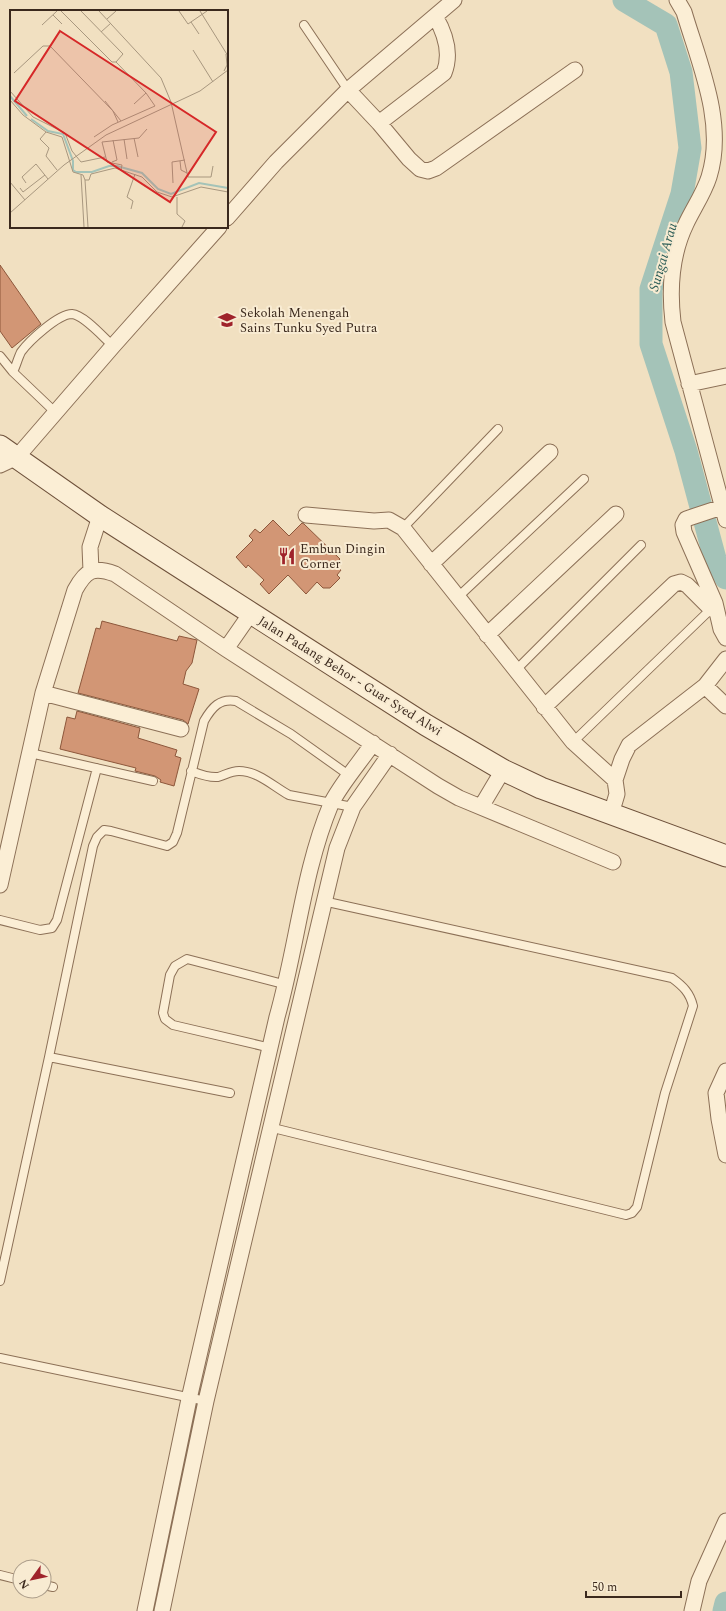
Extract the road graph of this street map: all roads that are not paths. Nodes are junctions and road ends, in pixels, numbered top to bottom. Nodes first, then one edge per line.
1 (454, 0) edge
2 (677, 0) edge
3 (435, 16) junction
4 (304, 25) dead end
5 (575, 70) dead end
6 (348, 90) junction
7 (379, 123) junction
8 (228, 217) edge
9 (213, 229) edge
10 (112, 346) junction
11 (0, 356) edge
12 (13, 372) junction
13 (726, 376) edge
14 (689, 384) junction
15 (56, 413) junction
16 (498, 429) dead end
17 (550, 452) dead end
18 (6, 456) edge
19 (584, 479) dead end
20 (721, 512) edge
21 (616, 514) dead end
22 (306, 515) dead end
23 (100, 516) junction
24 (403, 528) junction
25 (641, 545) dead end
26 (431, 564) junction
27 (91, 571) junction
28 (458, 597) junction
29 (714, 610) junction
30 (251, 613) junction
31 (487, 635) junction
32 (726, 638) edge
33 (226, 649) junction
34 (726, 659) edge
35 (516, 670) junction
36 (705, 686) junction
37 (43, 693) junction
38 (726, 706) edge
39 (544, 707) junction
40 (181, 729) dead end
41 (573, 742) junction
42 (373, 743) junction
43 (30, 753) junction
44 (390, 754) junction
45 (97, 768) junction
46 (503, 770) junction
47 (191, 771) junction
48 (350, 776) junction
49 (615, 780) junction
50 (153, 781) dead end
51 (332, 802) junction
52 (354, 807) junction
53 (481, 807) junction
54 (611, 814) junction
55 (726, 856) edge
56 (613, 862) dead end
57 (0, 885) edge
58 (323, 901) junction
59 (0, 920) edge
60 (287, 985) junction
61 (271, 1048) junction
62 (49, 1056) junction
63 (726, 1071) edge
64 (230, 1093) dead end
65 (269, 1128) junction
66 (726, 1155) edge
67 (0, 1281) edge
68 (0, 1358) edge
69 (189, 1399) junction
70 (206, 1401) junction
71 (726, 1521) edge
72 (0, 1575) edge
73 (12, 1578) edge
74 (144, 1611) edge
75 (162, 1611) edge
76 (692, 1611) edge

1 - 3 street
2 - 14 street
3 - 6 street
3 - 7 street
4 - 6 lane
5 - 7 street
6 - 7 street
6 - 8 street
9 - 10 street
10 - 12 lane
10 - 15 street
11 - 12 lane
12 - 15 lane
13 - 14 street
14 - 20 street
15 - 18 street
16 - 24 lane
17 - 26 street
18 - 23 main road, Jalan Padang Behor - Guar Syed Alwi
19 - 28 lane
20 - 29 street
21 - 31 street
22 - 24 street
23 - 27 street
23 - 30 main road, Jalan Padang Behor - Guar Syed Alwi
24 - 26 street
25 - 35 lane
26 - 28 street
27 - 33 street
27 - 37 street
28 - 31 street
29 - 32 street
29 - 39 street
29 - 41 lane
30 - 33 street
30 - 46 main road, Jalan Padang Behor - Guar Syed Alwi
31 - 35 street
33 - 42 street
34 - 36 street
35 - 39 street
36 - 38 street
36 - 49 street
37 - 40 street
37 - 43 street
39 - 41 street
41 - 49 street
42 - 44 street
42 - 48 street
43 - 45 lane
43 - 57 street
44 - 52 street
44 - 53 street
45 - 50 lane
45 - 59 lane
46 - 53 street
46 - 54 main road, Jalan Padang Behor - Guar Syed Alwi
47 - 48 lane
47 - 51 lane
47 - 62 lane
48 - 51 street
49 - 54 street
51 - 52 lane
51 - 60 street
52 - 58 street
53 - 56 street
54 - 55 main road, Jalan Padang Behor - Guar Syed Alwi
58 - 65 street
58 - 65 lane
60 - 61 street
60 - 61 lane
61 - 69 street
62 - 64 lane
62 - 67 lane
63 - 66 street
65 - 70 street
68 - 69 lane
69 - 70 lane
69 - 74 street
70 - 75 street
71 - 76 street
72 - 73 lane

